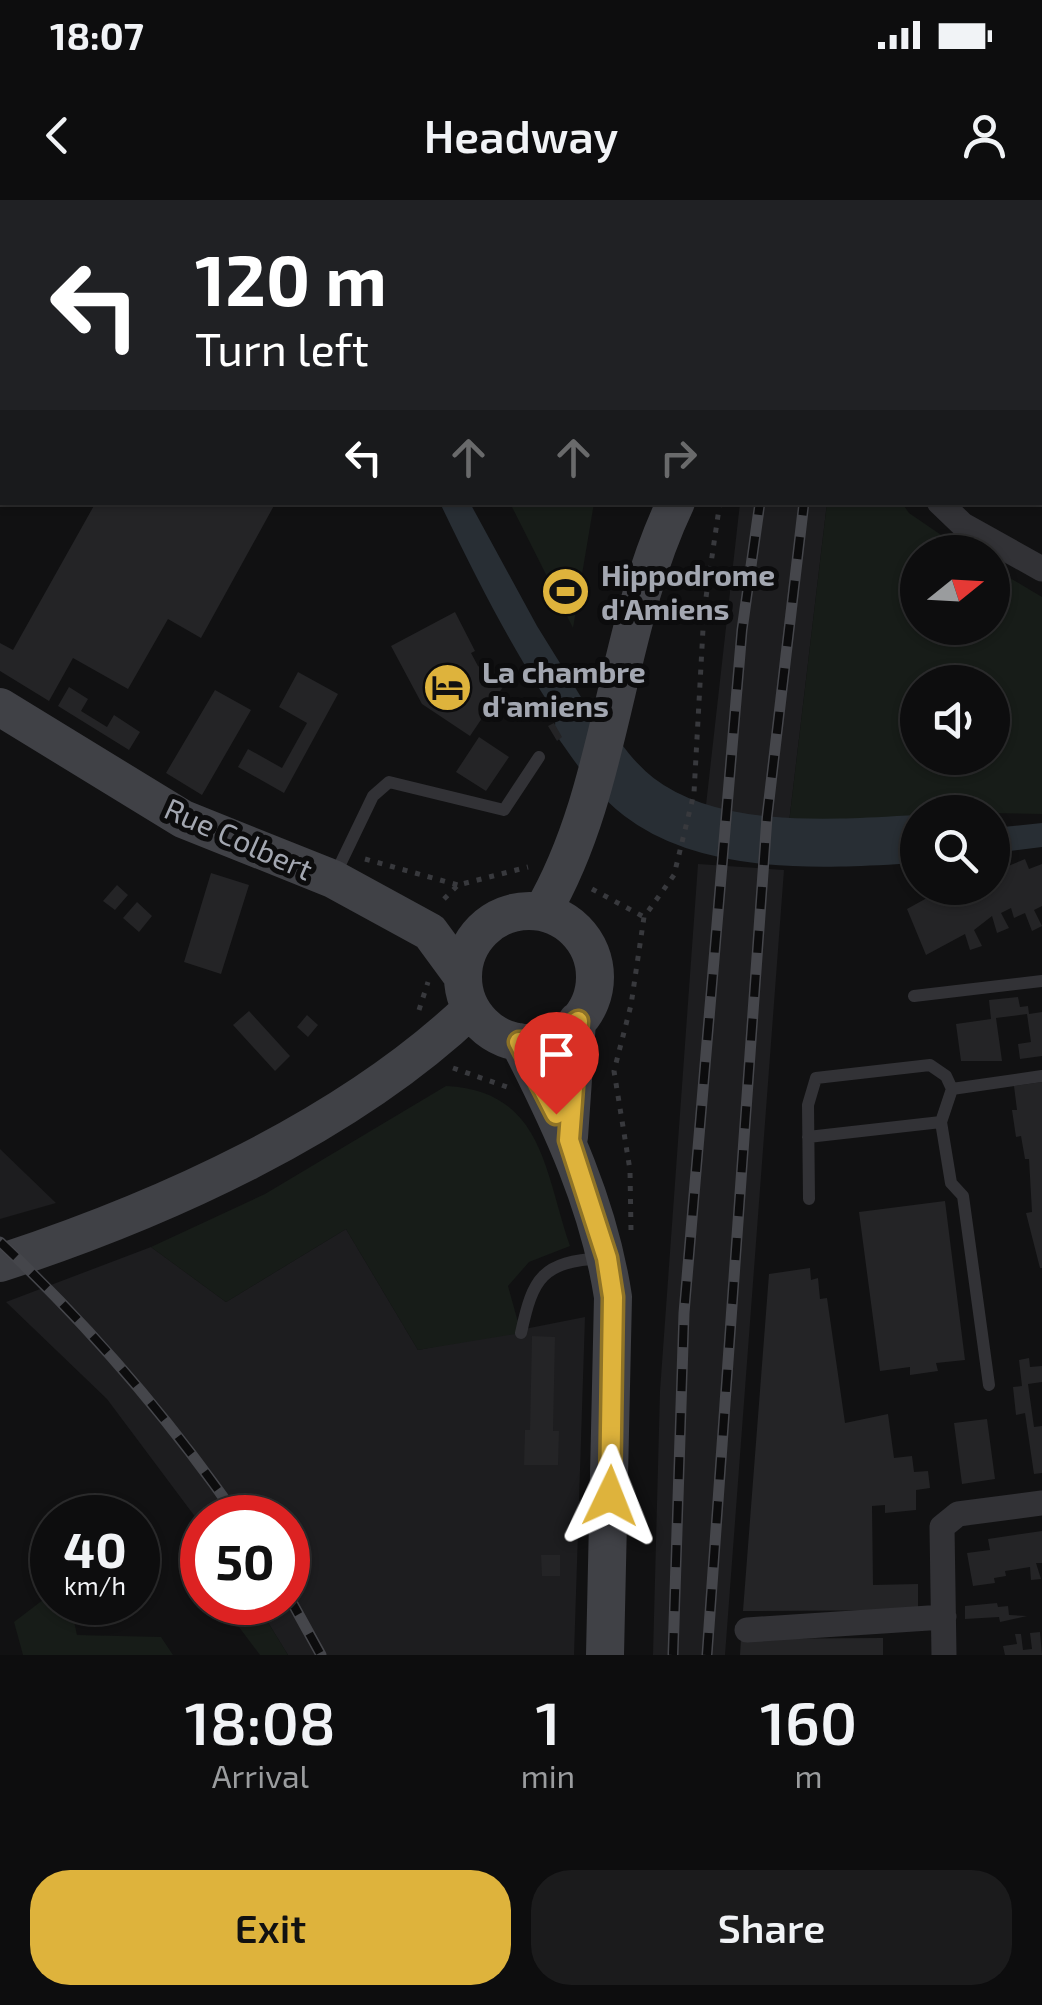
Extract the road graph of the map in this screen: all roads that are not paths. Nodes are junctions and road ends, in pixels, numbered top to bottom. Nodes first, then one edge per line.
1 (675, 505) edge
2 (942, 505) edge
3 (1042, 569) edge
4 (0, 706) edge
5 (539, 757) dead end
6 (333, 879) junction
7 (542, 912) junction
8 (437, 916) junction
9 (489, 924) junction
10 (1042, 981) edge
11 (467, 993) junction
12 (914, 996) dead end
13 (578, 1021) junction
14 (519, 1042) junction
15 (1042, 1076) edge
16 (952, 1089) junction
17 (941, 1122) junction
18 (808, 1137) junction
19 (569, 1140) junction
20 (808, 1199) dead end
21 (618, 1252) junction
22 (0, 1263) edge
23 (521, 1333) dead end
24 (989, 1385) dead end
25 (1042, 1503) edge
26 (944, 1617) junction
27 (746, 1630) dead end
28 (605, 1655) edge
29 (944, 1655) edge

1 - 7 main road
2 - 3 street
4 - 6 main road, Rue Colbert
5 - 6 lane
6 - 8 main road, Rue Colbert
7 - 9 main road
7 - 13 main road
8 - 9 main road
8 - 11 main road, Rue Colbert
9 - 11 main road
10 - 12 lane
11 - 14 main road
11 - 22 main road
13 - 14 main road
13 - 19 main road
14 - 19 main road
15 - 16 lane
16 - 17 lane
16 - 18 lane
17 - 18 lane
17 - 24 lane
18 - 20 lane
19 - 21 main road
21 - 23 lane
21 - 28 main road
25 - 26 street
26 - 27 street
26 - 29 street

